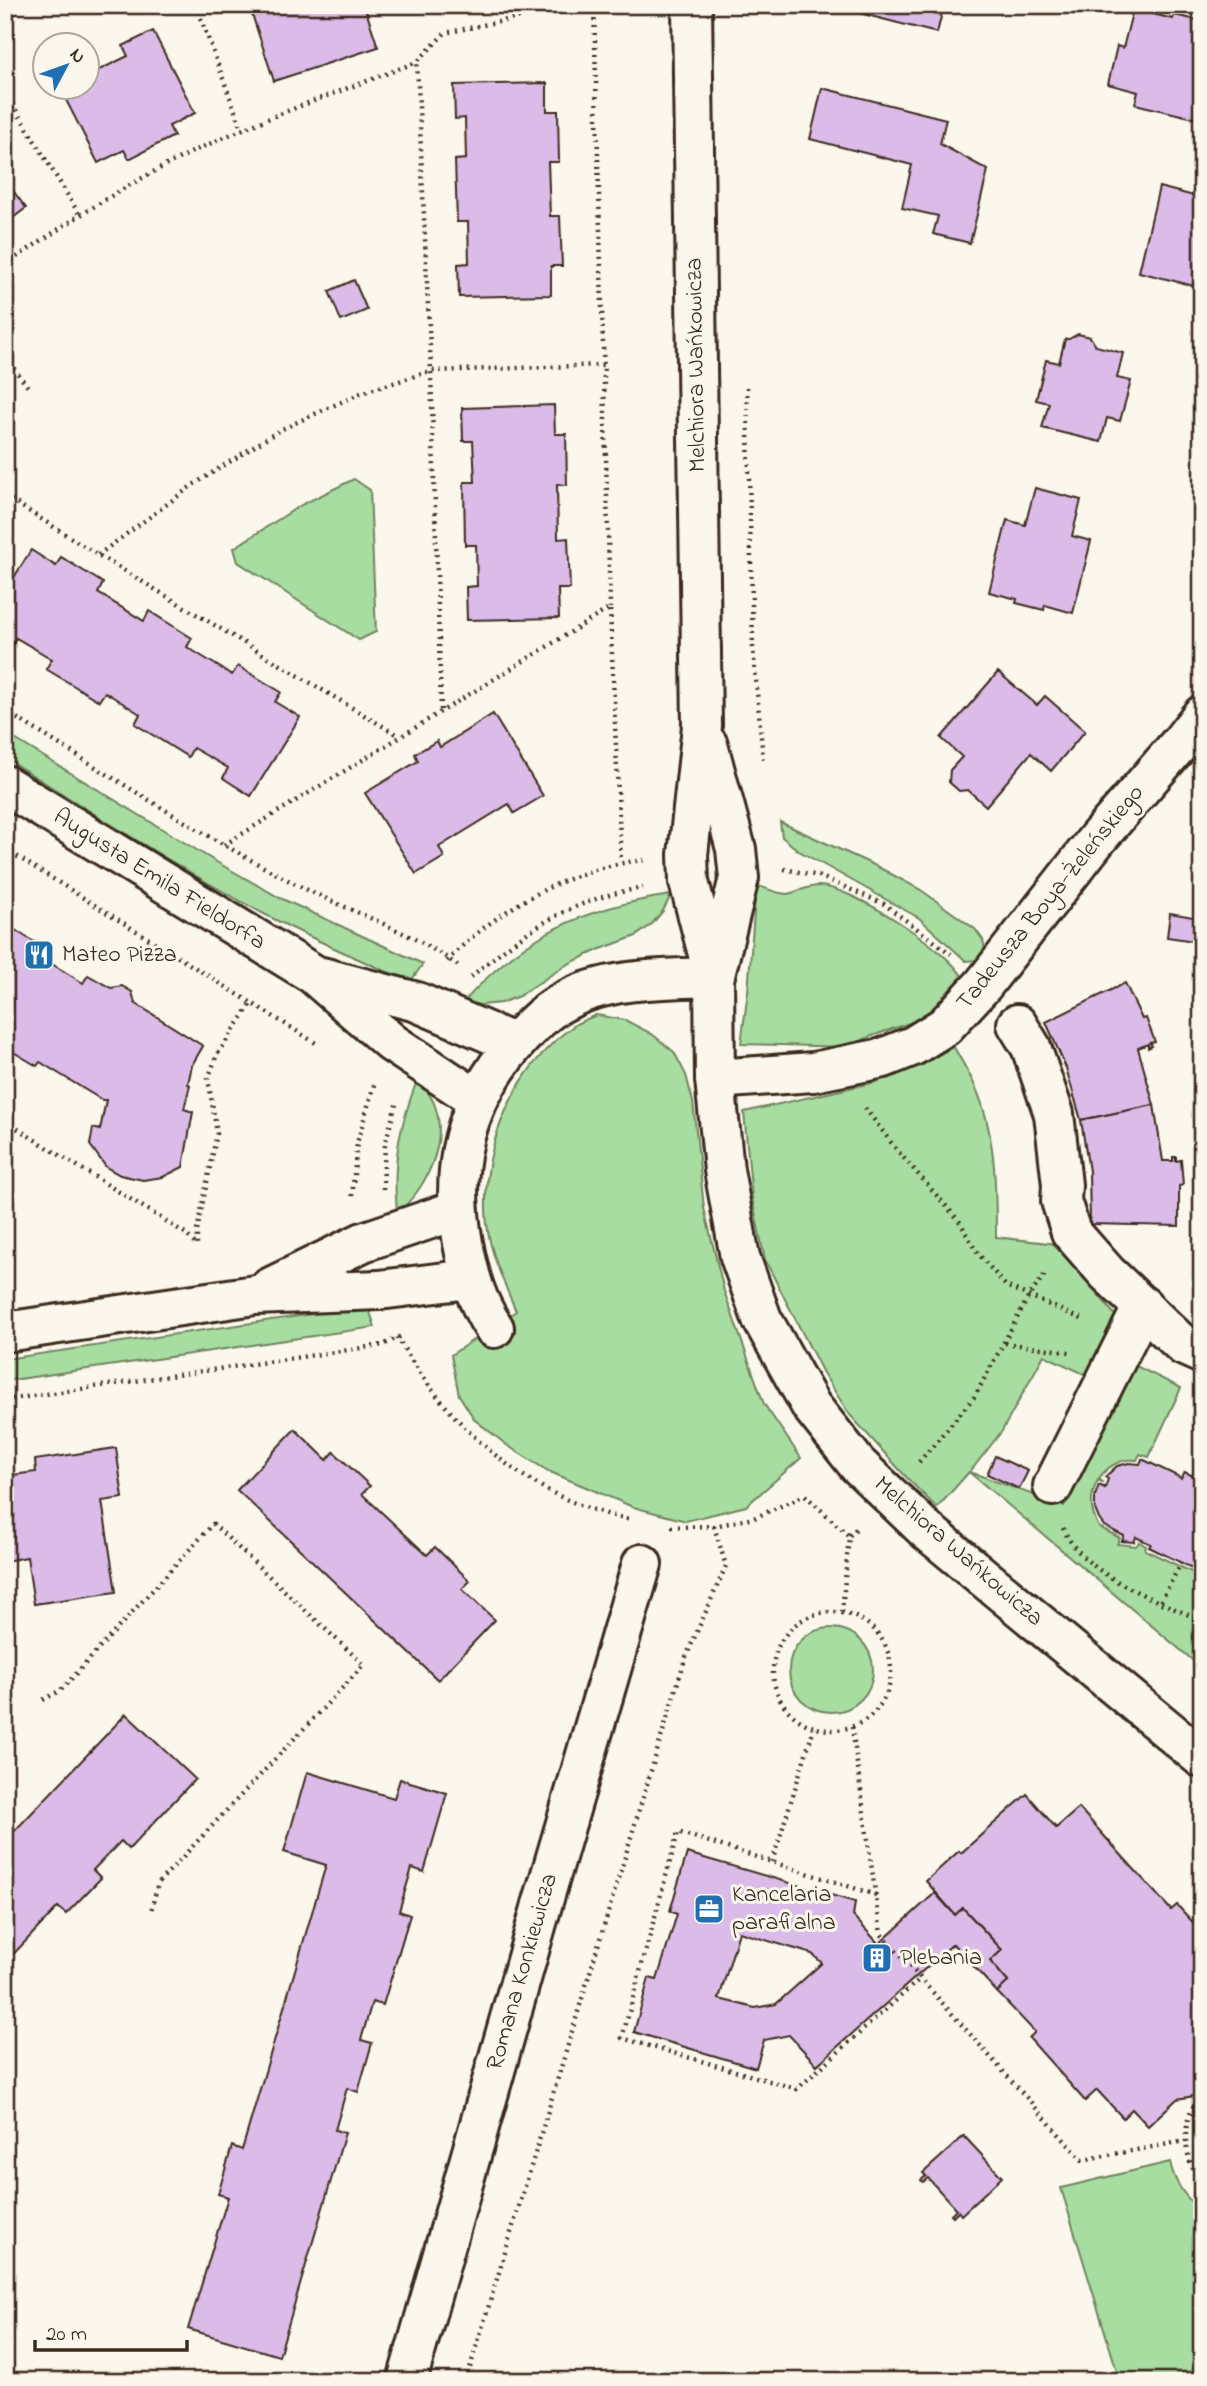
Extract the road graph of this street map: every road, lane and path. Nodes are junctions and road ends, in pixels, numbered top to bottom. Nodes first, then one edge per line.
1 (196, 5) edge
2 (579, 5) edge
3 (594, 5) edge
4 (692, 5) edge
5 (417, 62) junction
6 (5, 92) edge
7 (243, 130) junction
8 (79, 214) junction
9 (5, 265) edge
10 (5, 356) edge
11 (603, 365) junction
12 (431, 371) junction
13 (747, 374) dead end
14 (28, 387) dead end
15 (5, 496) edge
16 (98, 555) junction
17 (610, 608) junction
18 (441, 710) junction
19 (5, 711) edge
20 (1202, 715) edge
21 (702, 726) junction
22 (399, 736) junction
23 (763, 760) dead end
24 (5, 785) edge
25 (224, 845) junction
26 (5, 849) edge
27 (736, 849) junction
28 (688, 855) junction
29 (621, 862) junction
30 (449, 959) junction
31 (313, 974) junction
32 (471, 977) dead end
33 (714, 977) junction
34 (983, 985) junction
35 (417, 1002) junction
36 (253, 1003) junction
37 (1017, 1024) dead end
38 (393, 1042) junction
39 (515, 1044) junction
40 (331, 1052) dead end
41 (848, 1065) junction
42 (715, 1079) junction
43 (478, 1100) junction
44 (5, 1121) edge
45 (457, 1210) junction
46 (363, 1242) junction
47 (1084, 1246) junction
48 (470, 1279) junction
49 (379, 1290) junction
50 (255, 1295) junction
51 (1028, 1296) junction
52 (1143, 1306) junction
53 (494, 1328) dead end
54 (5, 1332) edge
55 (1005, 1343) junction
56 (383, 1345) dead end
57 (1202, 1354) edge
58 (1117, 1357) junction
59 (5, 1400) edge
60 (930, 1449) dead end
61 (1057, 1504) joint
62 (637, 1521) dead end
63 (660, 1525) dead end
64 (714, 1526) junction
65 (1181, 1563) dead end
66 (642, 1564) dead end
67 (1161, 1601) junction
68 (842, 1612) junction
69 (1202, 1621) edge
70 (43, 1700) dead end
71 (852, 1727) junction
72 (814, 1728) junction
73 (1202, 1758) edge
74 (772, 1862) junction
75 (876, 1895) junction
76 (151, 1911) dead end
77 (920, 1978) junction
78 (1202, 2095) edge
79 (1185, 2141) junction
80 (1202, 2184) edge
81 (1202, 2371) edge
82 (5, 2372) edge
83 (19, 2381) edge
84 (407, 2381) edge
85 (466, 2381) edge
86 (1200, 2381) edge

1 - 7 path
2 - 5 path
3 - 11 path
4 - 21 street, Melchiora Wańkowicza
5 - 7 path
5 - 12 path
6 - 8 path
7 - 8 path
8 - 9 path
10 - 14 path
11 - 12 path
11 - 17 path
12 - 16 path
12 - 18 path
13 - 23 path
15 - 16 path
16 - 22 path
17 - 18 path
17 - 29 path
18 - 22 path
19 - 25 path
20 - 34 street, Tadeusza Boya-Żeleńskiego
21 - 27 street, Melchiora Wańkowicza
21 - 28 street, Melchiora Wańkowicza
22 - 25 path
24 - 31 street, Augusta Emila Fieldorfa
25 - 30 path
26 - 36 path
27 - 33 street, Melchiora Wańkowicza
27 - 34 path
28 - 29 path
28 - 33 street, Melchiora Wańkowicza
29 - 30 path
30 - 32 path
30 - 35 path
31 - 35 street, Augusta Emila Fieldorfa
31 - 38 street, Augusta Emila Fieldorfa
33 - 39 street
33 - 42 street, Melchiora Wańkowicza
34 - 41 street, Tadeusza Boya-Żeleńskiego
35 - 39 street, Augusta Emila Fieldorfa
36 - 40 path
36 - 44 path
37 - 47 street
38 - 43 street, Augusta Emila Fieldorfa
38 - 46 path
39 - 43 street
41 - 42 street, Tadeusza Boya-Żeleńskiego
41 - 51 path
42 - 73 street, Melchiora Wańkowicza
43 - 45 street
45 - 46 street
45 - 48 street
46 - 50 street
47 - 51 path
47 - 52 street
48 - 49 street
48 - 53 street
49 - 50 street
49 - 62 path
50 - 54 street
51 - 55 path
51 - 58 path
52 - 57 street
52 - 58 street
55 - 58 path
55 - 60 path
56 - 59 path
58 - 61 street
61 - 67 path
63 - 64 path
64 - 68 path
64 - 85 path
65 - 67 path
66 - 84 street, Romana Konkiewicza
67 - 69 path
68 - 71 path
68 - 72 path
70 - 76 path
71 - 72 path
71 - 75 path
72 - 74 path
74 - 75 path
74 - 77 path
75 - 77 path
77 - 79 path
78 - 79 path
79 - 80 path
81 - 86 path
82 - 83 path

